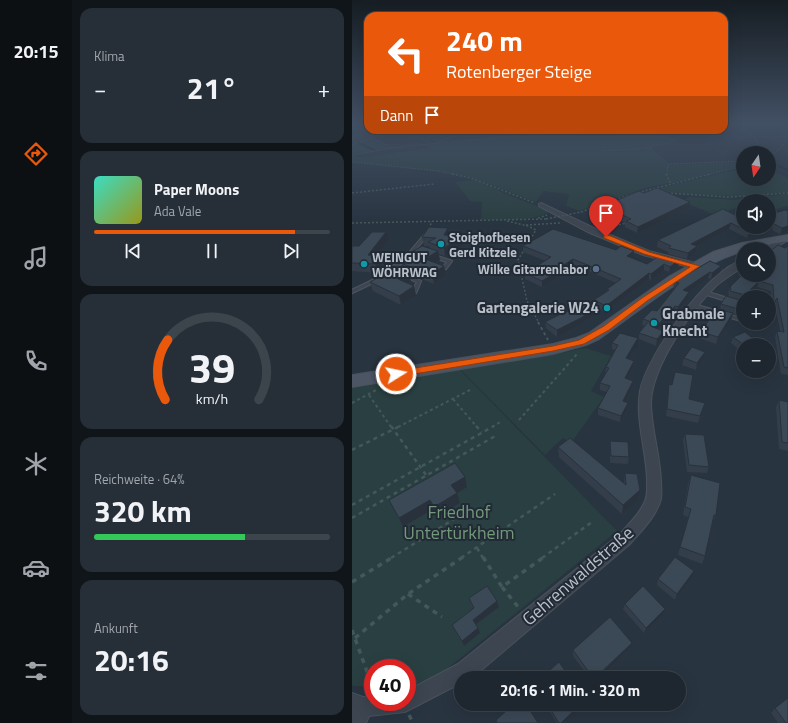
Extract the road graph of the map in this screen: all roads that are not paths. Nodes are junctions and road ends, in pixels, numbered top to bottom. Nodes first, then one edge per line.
1 (540, 205) road end
2 (426, 236) edge
3 (787, 238) edge
4 (773, 242) edge
5 (776, 244) edge
6 (414, 249) junction
7 (736, 251) edge
8 (421, 252) edge
9 (428, 254) edge
10 (696, 266) junction
11 (444, 268) edge
12 (736, 268) edge
13 (391, 270) junction
14 (352, 292) edge
15 (414, 292) edge
16 (706, 293) junction
17 (736, 303) edge
18 (696, 306) junction
19 (736, 318) edge
20 (352, 381) edge
21 (416, 697) edge

1 - 10 street
2 - 6 lane
3 - 4 street
3 - 5 street
6 - 8 lane
6 - 13 lane
7 - 10 street
9 - 11 lane
10 - 20 street
12 - 16 street, Gehrenwaldstraße
13 - 14 lane
13 - 15 lane
16 - 17 lane
16 - 18 street, Gehrenwaldstraße
18 - 19 lane
18 - 21 street, Gehrenwaldstraße

